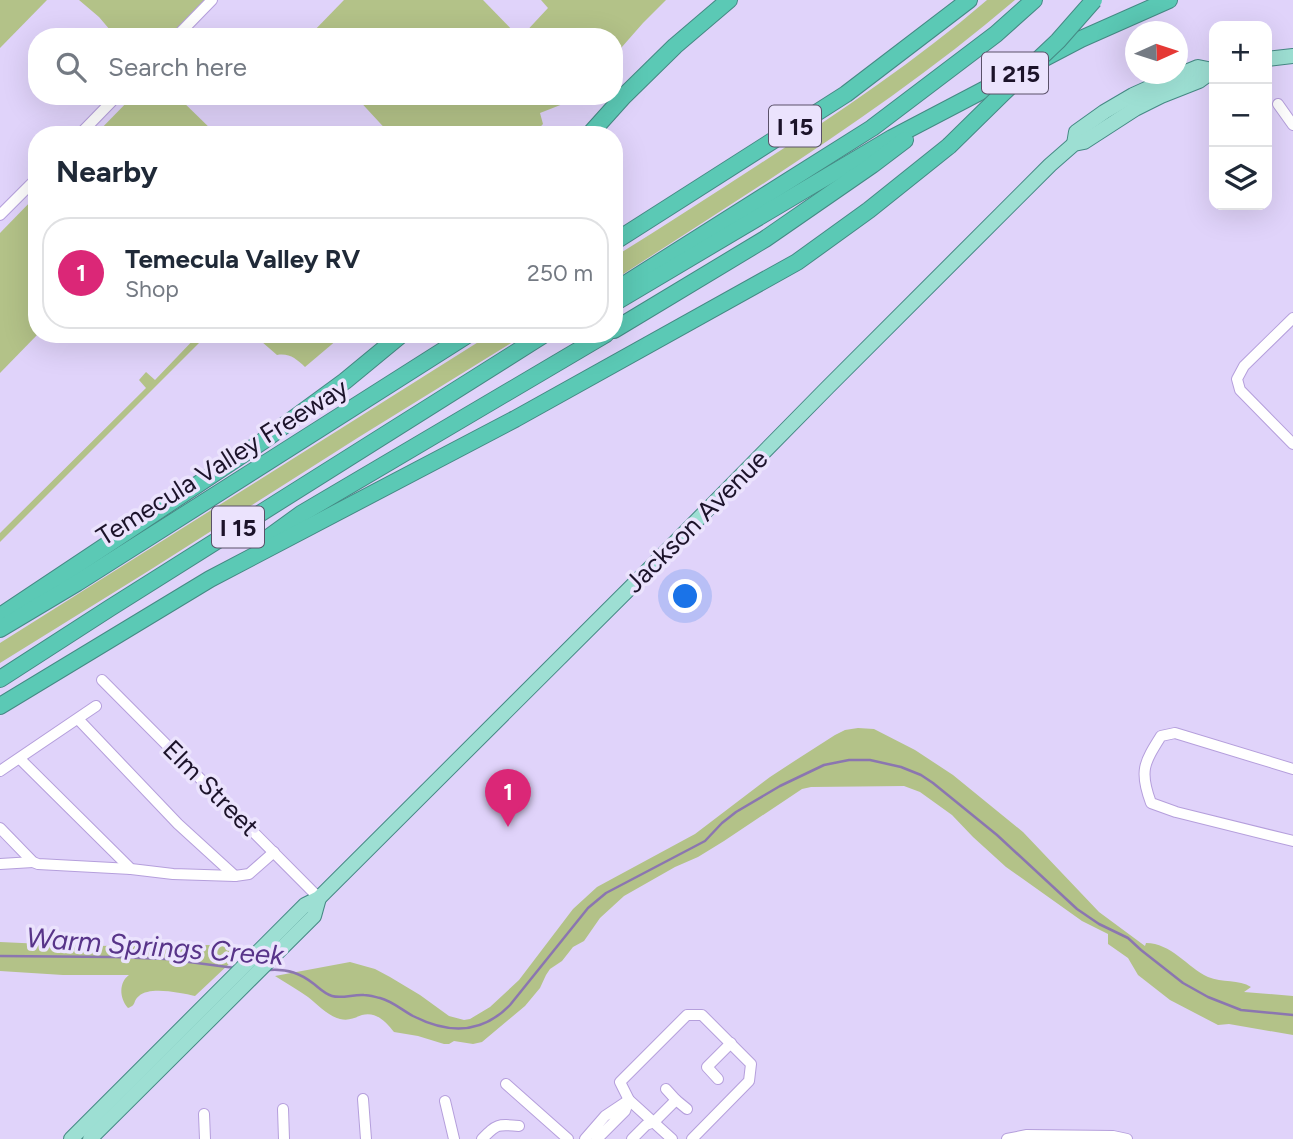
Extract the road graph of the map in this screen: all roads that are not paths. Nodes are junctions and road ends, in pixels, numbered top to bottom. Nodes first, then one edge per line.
1 (212, 0) edge
2 (729, 0) edge
3 (969, 0) edge
4 (1034, 0) edge
5 (1094, 0) edge
6 (1169, 0) edge
7 (185, 28) edge
8 (1293, 56) edge
9 (1272, 58) edge
10 (1209, 69) edge
11 (1188, 71) edge
12 (1209, 74) edge
13 (1158, 84) edge
14 (1171, 84) edge
15 (623, 97) edge
16 (1278, 104) dead end
17 (108, 105) edge
18 (616, 105) edge
19 (948, 107) junction
20 (1111, 124) junction
21 (1293, 125) edge
22 (88, 126) edge
23 (597, 126) edge
24 (1074, 144) junction
25 (28, 187) edge
26 (0, 215) edge
27 (623, 236) edge
28 (623, 285) edge
29 (623, 298) edge
30 (1292, 322) edge
31 (623, 325) edge
32 (391, 343) edge
33 (455, 343) edge
34 (531, 343) edge
35 (540, 343) edge
36 (591, 343) edge
37 (478, 377) junction
38 (1293, 444) edge
39 (210, 579) junction
40 (0, 616) edge
41 (0, 629) edge
42 (0, 680) edge
43 (102, 680) dead end
44 (0, 706) edge
45 (96, 706) dead end
46 (78, 719) junction
47 (20, 759) junction
48 (1293, 769) edge
49 (0, 771) edge
50 (0, 828) edge
51 (1293, 841) edge
52 (274, 852) junction
53 (33, 862) junction
54 (0, 864) edge
55 (131, 869) junction
56 (235, 876) junction
57 (319, 898) junction
58 (731, 1043) junction
59 (697, 1058) dead end
60 (707, 1067) junction
61 (718, 1079) dead end
62 (506, 1084) dead end
63 (666, 1089) dead end
64 (363, 1099) dead end
65 (629, 1100) junction
66 (676, 1100) junction
67 (445, 1101) dead end
68 (283, 1109) dead end
69 (687, 1109) dead end
70 (204, 1114) dead end
71 (654, 1122) junction
72 (519, 1126) dead end
73 (493, 1134) edge
74 (83, 1137) edge
75 (205, 1139) edge
76 (284, 1139) edge
77 (366, 1139) edge
78 (454, 1139) edge
79 (481, 1139) edge
80 (568, 1139) edge
81 (585, 1139) edge
82 (597, 1139) edge
83 (632, 1139) edge
84 (672, 1139) edge
85 (692, 1139) edge
86 (1007, 1139) edge
87 (1127, 1139) edge

1 - 7 street
2 - 15 highway
3 - 27 highway, I 15
4 - 28 highway, I 15
5 - 39 highway, bridge
6 - 19 highway, I 215
8 - 9 main road
10 - 11 main road, Jackson Avenue
12 - 20 main road, Jackson Avenue
13 - 24 main road, Jackson Avenue
14 - 20 main road
16 - 21 street
17 - 22 street
18 - 23 highway
19 - 29 highway
19 - 31 highway
20 - 24 main road, Jackson Avenue
24 - 57 main road, Jackson Avenue
25 - 26 street
30 - 38 street
32 - 40 highway
33 - 41 highway, Temecula Valley Freeway / I 15
34 - 37 highway, I 15
35 - 37 highway
36 - 39 highway
37 - 42 highway, I 15
39 - 44 highway
43 - 52 street, Elm Street
45 - 46 street
46 - 47 street
46 - 56 street
47 - 49 street
47 - 55 street
48 - 51 street
50 - 53 street
52 - 56 street
52 - 57 street, Elm Street
53 - 54 street
53 - 55 street
55 - 56 street
57 - 74 main road, Jackson Avenue
58 - 60 street
58 - 65 street
58 - 85 street
59 - 60 street
60 - 61 street
62 - 80 street
63 - 66 street
64 - 77 street
65 - 71 street
65 - 81 street
65 - 82 street
66 - 69 street
66 - 71 street
67 - 78 street
68 - 76 street
70 - 75 street
71 - 83 street
71 - 84 street
72 - 73 street
73 - 79 street
86 - 87 street

